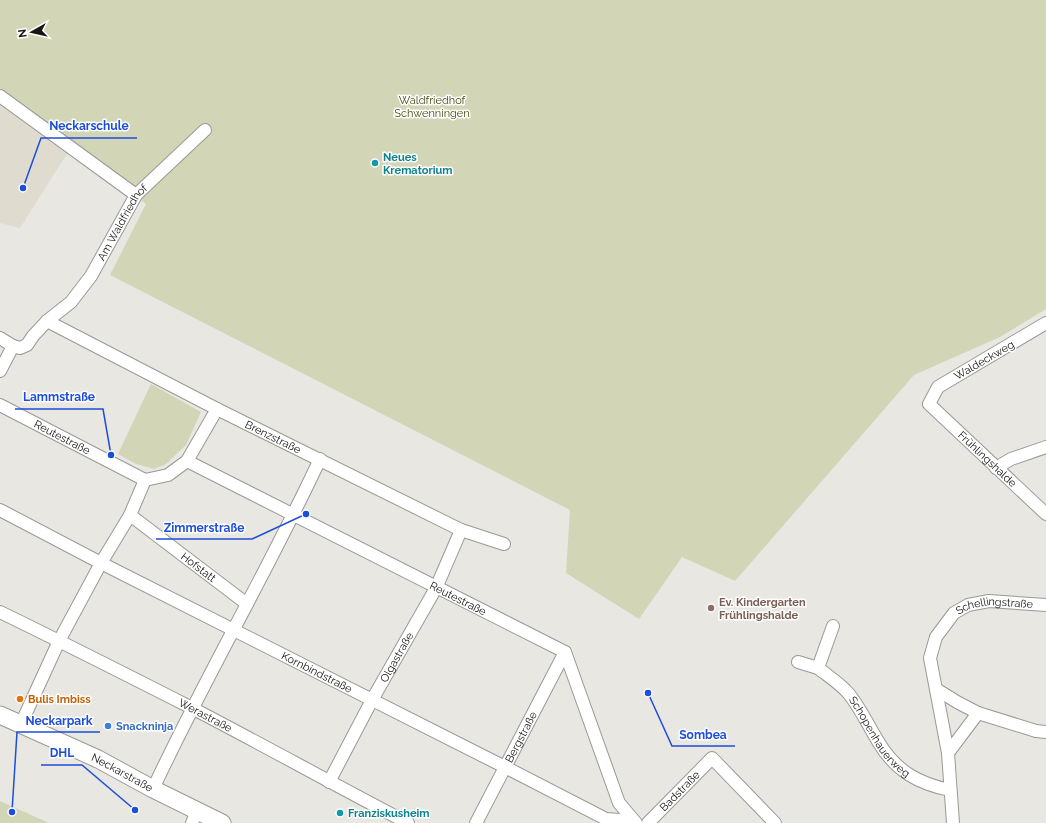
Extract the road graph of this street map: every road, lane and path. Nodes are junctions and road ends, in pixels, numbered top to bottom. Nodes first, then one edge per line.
1 (0, 96) edge
2 (205, 130) dead end
3 (136, 195) junction
4 (47, 321) junction
5 (1046, 323) edge
6 (0, 338) edge
7 (13, 346) junction
8 (0, 371) edge
9 (928, 404) joint
10 (0, 405) edge
11 (217, 409) junction
12 (1046, 447) edge
13 (320, 459) junction
14 (187, 461) junction
15 (996, 468) junction
16 (145, 480) junction
17 (0, 510) edge
18 (294, 514) junction
19 (1046, 514) edge
20 (130, 515) junction
21 (461, 530) junction
22 (504, 544) dead end
23 (101, 563) junction
24 (436, 588) junction
25 (247, 604) junction
26 (1046, 605) edge
27 (0, 612) edge
28 (833, 626) dead end
29 (234, 629) junction
30 (59, 641) junction
31 (565, 652) junction
32 (798, 662) dead end
33 (818, 668) junction
34 (936, 689) junction
35 (372, 700) junction
36 (192, 708) junction
37 (978, 713) junction
38 (0, 715) edge
39 (21, 724) junction
40 (1046, 732) edge
41 (948, 753) junction
42 (505, 767) junction
43 (329, 782) junction
44 (153, 789) junction
45 (950, 790) junction
46 (194, 817) edge
47 (635, 822) edge
48 (222, 823) edge
49 (408, 823) edge
50 (476, 823) edge
51 (648, 823) edge
52 (775, 823) edge
53 (953, 823) edge

1 - 3 street
2 - 3 street, Am Waldfriedhof
3 - 4 street, Am Waldfriedhof
4 - 7 street, Am Waldfriedhof
4 - 11 street, Brenzstraße
5 - 9 street, Waldeckweg
6 - 7 street
7 - 8 street
9 - 15 street, Frühlingshalde
10 - 16 street, Reutestraße
11 - 13 street, Brenzstraße
11 - 14 street
12 - 15 street
13 - 18 street
13 - 21 street, Brenzstraße
14 - 16 street
14 - 18 street, Reutestraße
15 - 19 street, Frühlingshalde
16 - 20 street
17 - 23 street, Kornbindstraße
18 - 24 street, Reutestraße
18 - 25 street
20 - 23 street
20 - 25 street, Hofstatt
21 - 22 street, Brenzstraße
21 - 24 street, Olgastraße
23 - 29 street, Kornbindstraße
23 - 30 street
24 - 31 street, Reutestraße
24 - 35 street, Olgastraße
25 - 29 street
26 - 34 street, Schellingstraße
27 - 30 street, Werastraße
28 - 33 street
29 - 35 street, Kornbindstraße
29 - 36 street
30 - 36 street, Werastraße
30 - 39 street
31 - 42 street, Bergstraße
31 - 47 street
32 - 33 street, Schopenhauerweg
33 - 45 street, Schopenhauerweg
34 - 37 street
34 - 41 street, Schellingstraße
35 - 42 street, Kornbindstraße
35 - 43 street, Olgastraße
36 - 43 street, Werastraße
36 - 44 street
37 - 40 street
37 - 41 street
38 - 39 main road, Neckarstraße
39 - 44 main road, Neckarstraße
41 - 45 street, Schellingstraße
42 - 47 street, Kornbindstraße
42 - 50 street, Bergstraße
43 - 49 street, Werastraße
44 - 46 main road, Neckarstraße
45 - 53 street, Schellingstraße
46 - 48 main road, Neckarstraße
51 - 52 street, Badstraße

